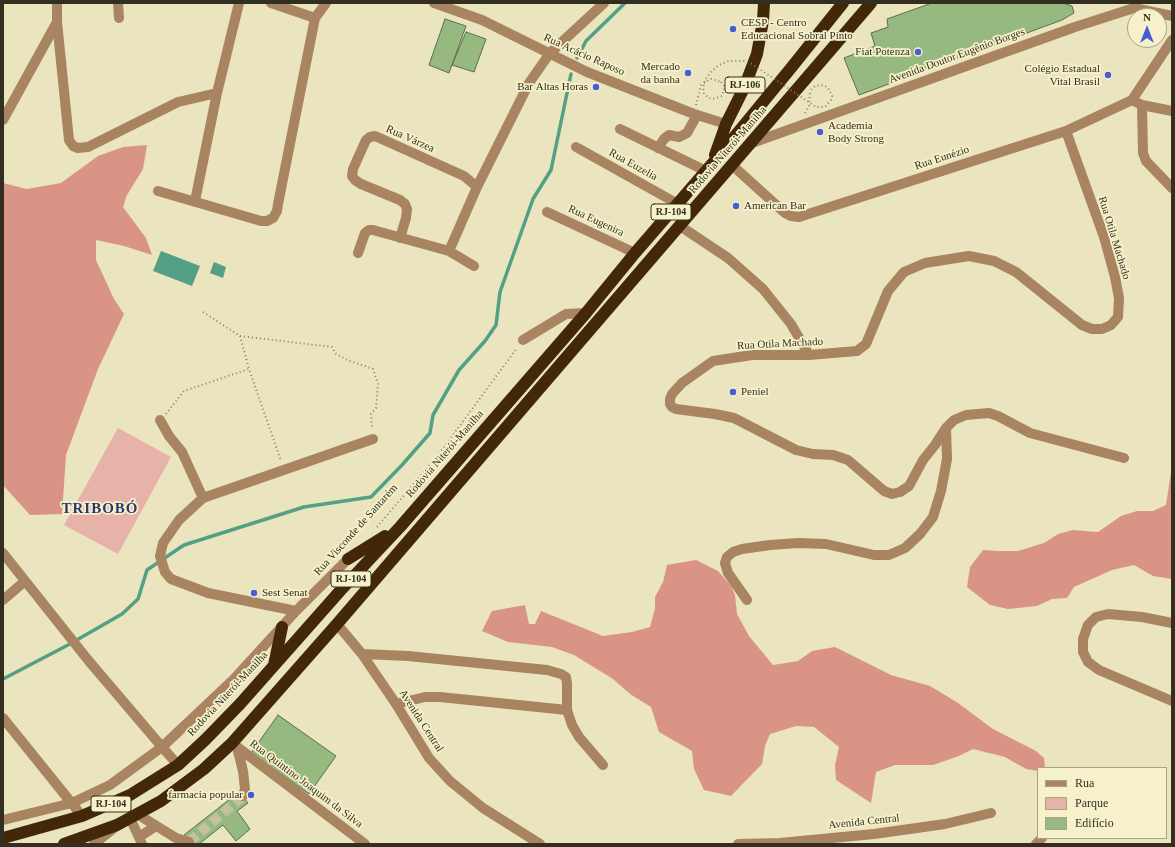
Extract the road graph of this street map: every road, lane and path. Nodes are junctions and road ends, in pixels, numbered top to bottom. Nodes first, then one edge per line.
1 (57, 3) edge
2 (118, 3) edge
3 (239, 3) edge
4 (271, 3) edge
5 (326, 3) edge
6 (434, 3) edge
7 (604, 3) edge
8 (764, 3) edge
9 (843, 3) edge
10 (871, 3) edge
11 (1124, 3) edge
12 (1134, 8) edge
13 (1127, 10) edge
14 (119, 18) dead end
15 (315, 18) junction
16 (57, 22) junction
17 (1172, 40) edge
18 (550, 53) junction
19 (217, 93) junction
20 (1132, 100) junction
21 (1142, 105) junction
22 (1172, 111) edge
23 (695, 114) junction
24 (3, 120) edge
25 (726, 124) junction
26 (796, 127) junction
27 (620, 129) dead end
28 (1066, 131) junction
29 (752, 143) junction
30 (576, 146) dead end
31 (658, 148) junction
32 (732, 165) junction
33 (709, 167) junction
34 (477, 187) junction
35 (1172, 188) edge
36 (158, 191) dead end
37 (195, 201) junction
38 (678, 204) junction
39 (547, 212) dead end
40 (680, 226) junction
41 (400, 238) junction
42 (449, 251) junction
43 (358, 253) dead end
44 (636, 253) junction
45 (474, 266) dead end
46 (203, 312) dead end
47 (586, 313) junction
48 (240, 336) junction
49 (523, 340) joint
50 (810, 355) junction
51 (249, 369) junction
52 (160, 420) joint
53 (946, 428) junction
54 (373, 439) joint
55 (1124, 458) dead end
56 (284, 469) junction
57 (203, 498) junction
58 (400, 527) junction
59 (375, 529) dead end
60 (3, 554) edge
61 (348, 559) joint
62 (25, 581) junction
63 (3, 600) edge
64 (747, 600) dead end
65 (296, 611) junction
66 (1172, 623) edge
67 (338, 624) junction
68 (282, 627) junction
69 (362, 654) junction
70 (274, 665) junction
71 (1172, 701) edge
72 (396, 704) junction
73 (567, 710) junction
74 (3, 718) edge
75 (235, 745) junction
76 (162, 748) junction
77 (178, 765) junction
78 (603, 765) dead end
79 (243, 796) dead end
80 (72, 802) junction
81 (992, 813) dead end
82 (82, 816) junction
83 (134, 816) junction
84 (3, 820) edge
85 (117, 825) junction
86 (156, 826) junction
87 (3, 838) edge
88 (140, 840) edge
89 (189, 842) dead end
90 (777, 843) edge
91 (64, 844) edge
92 (94, 844) edge
93 (365, 844) edge
94 (540, 844) edge
95 (738, 844) edge

1 - 16 street
2 - 14 street
3 - 19 street
4 - 15 street
5 - 15 street
6 - 18 street, Rua Acácio Raposo
7 - 18 street
8 - 25 highway, RJ-106
9 - 33 highway, Rodovia Niterói-Manilha / RJ-104
10 - 29 highway, Rodovia Niterói-Manilha / RJ-104
11 - 12 street
13 - 26 street, Avenida Doutor Eugênio Borges
15 - 37 street
16 - 19 street
16 - 24 street
17 - 20 street
18 - 23 street, Rua Acácio Raposo
18 - 34 street
19 - 37 street
20 - 21 street
20 - 28 street, Rua Eunézio
21 - 22 street
21 - 35 street
23 - 25 street, Rua Acácio Raposo
23 - 26 path, bridge
23 - 31 street
25 - 33 highway, RJ-106
26 - 29 street, Avenida Doutor Eugênio Borges
27 - 31 street
28 - 32 street, Rua Eunézio
28 - 50 street, Rua Otila Machado
29 - 32 highway, Rodovia Niterói-Manilha / RJ-104
30 - 38 street, Rua Euzelia
31 - 33 street
32 - 40 highway, Rodovia Niterói-Manilha / RJ-104
33 - 38 highway, Rodovia Niterói-Manilha / RJ-104
34 - 41 street, Rua Várzea
34 - 42 street
36 - 37 street
38 - 44 highway, Rodovia Niterói-Manilha / RJ-104
39 - 44 street, Rua Eugenira
40 - 50 street
40 - 67 highway, Rodovia Niterói-Manilha / RJ-104
41 - 42 street
41 - 43 street
42 - 45 street
44 - 47 highway, Rodovia Niterói-Manilha / RJ-104
46 - 48 path
47 - 49 street
47 - 58 highway, Rodovia Niterói-Manilha / RJ-104
48 - 51 path
48 - 54 path
49 - 59 path, Rua Visconde de Santarém
50 - 53 street, Rua Otila Machado
51 - 52 path
51 - 56 path
52 - 57 street
53 - 55 street, Rua Otila Machado
53 - 64 street
54 - 56 street
56 - 57 street
57 - 65 street
58 - 61 highway
58 - 70 highway, Rodovia Niterói-Manilha / RJ-104
60 - 62 street
61 - 65 street, Rua Visconde de Santarém
62 - 63 street
62 - 76 street
65 - 68 street, Rua Visconde de Santarém
66 - 71 street
67 - 69 street, Avenida Central
67 - 75 highway, Rodovia Niterói-Manilha / RJ-104
68 - 70 highway
68 - 76 street, Rua Visconde de Santarém
69 - 72 street, Avenida Central
69 - 73 street
70 - 77 highway, Rodovia Niterói-Manilha / RJ-104
72 - 73 street
72 - 94 street, Avenida Central
73 - 78 street
74 - 80 street
75 - 79 street
75 - 83 highway, Rodovia Niterói-Manilha / RJ-104
75 - 93 street, Rua Quintino Joaquim da Silva
76 - 77 street
76 - 80 street, Rua Visconde de Santarém
77 - 82 highway, Rodovia Niterói-Manilha / RJ-104
80 - 82 street
80 - 84 street, Rua Visconde de Santarém
81 - 90 street, Avenida Central
82 - 87 highway, Rodovia Niterói-Manilha / RJ-104
83 - 85 highway, Rodovia Niterói-Manilha / RJ-104
83 - 86 street
83 - 88 street
85 - 91 highway, Rodovia Niterói-Manilha / RJ-104
85 - 92 street
86 - 88 street
86 - 89 street
90 - 95 street, Avenida Central

